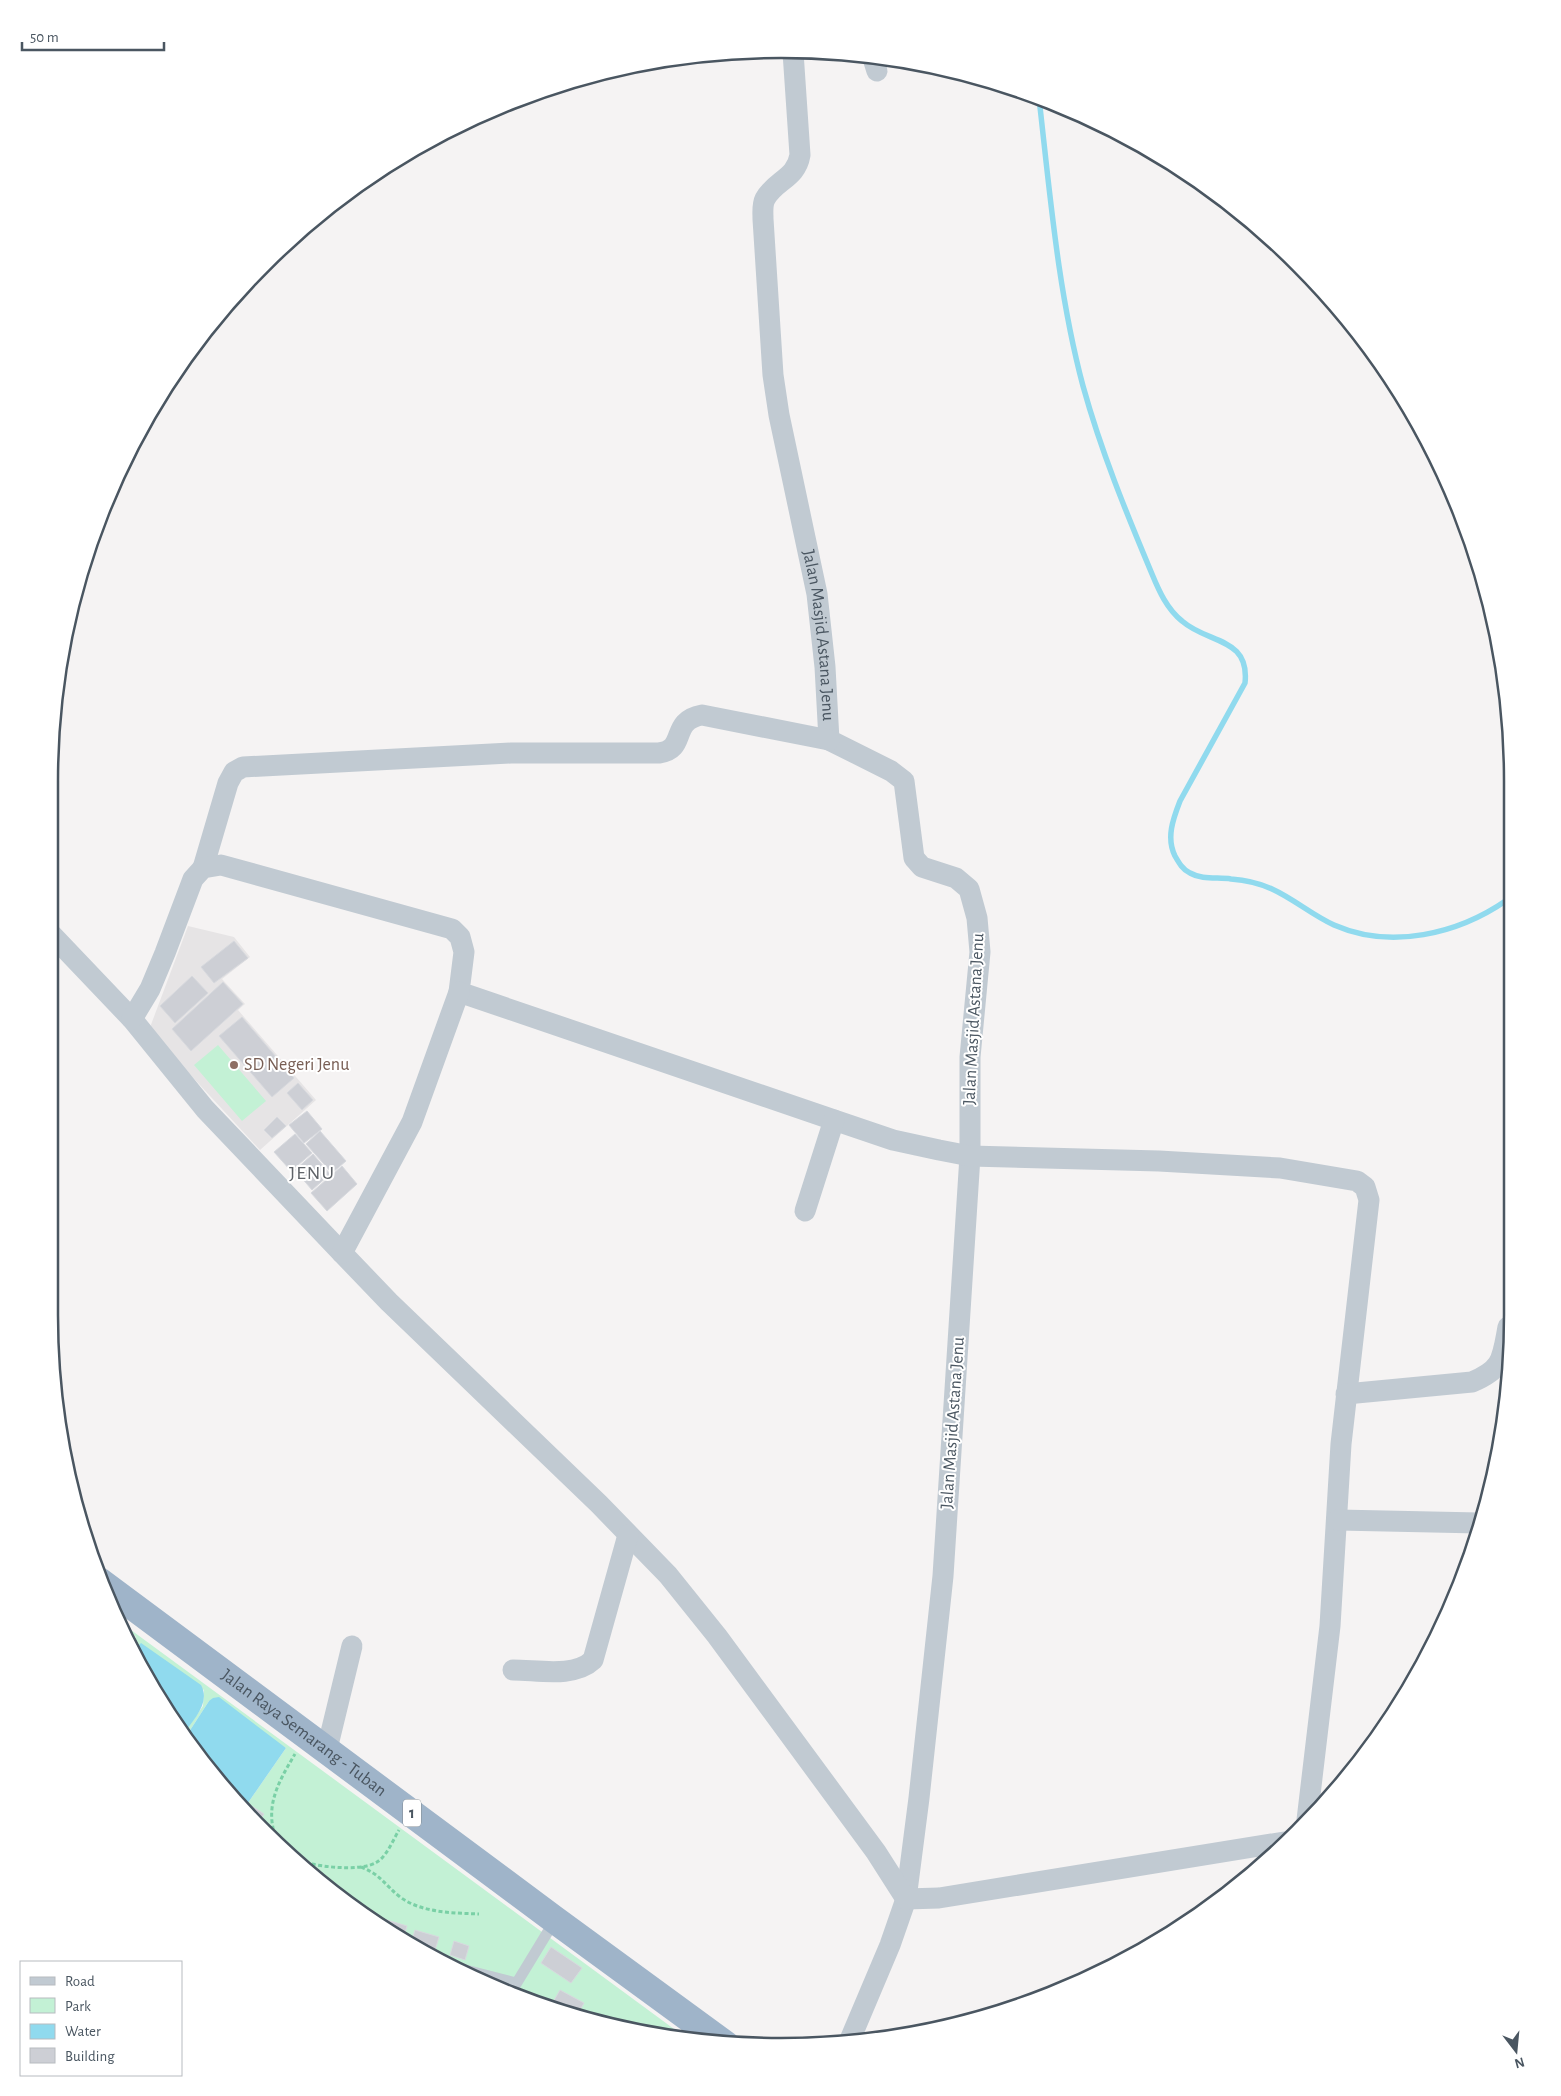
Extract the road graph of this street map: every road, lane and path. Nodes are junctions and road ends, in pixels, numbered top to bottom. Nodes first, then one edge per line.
1 (793, 58) edge
2 (829, 740) junction
3 (202, 868) junction
4 (58, 941) edge
5 (459, 992) junction
6 (132, 1019) junction
7 (834, 1120) junction
8 (970, 1156) junction
9 (805, 1211) dead end
10 (342, 1253) junction
11 (1502, 1352) edge
12 (1346, 1394) junction
13 (1338, 1520) junction
14 (1473, 1523) edge
15 (628, 1535) junction
16 (112, 1590) edge
17 (352, 1646) dead end
18 (513, 1670) dead end
19 (317, 1742) junction
20 (1309, 1808) edge
21 (410, 1811) junction
22 (275, 1833) edge
23 (1274, 1844) edge
24 (308, 1862) edge
25 (360, 1867) junction
26 (906, 1900) junction
27 (479, 1914) dead end
28 (555, 1920) junction
29 (487, 1976) edge
30 (516, 1983) junction
31 (514, 1987) edge
32 (712, 2035) edge
33 (851, 2035) edge

1 - 2 street, Jalan Masjid Astana Jenu
2 - 3 street
2 - 8 street, Jalan Masjid Astana Jenu
3 - 5 street
3 - 6 street
4 - 6 street
5 - 7 street
5 - 10 street
6 - 10 street
7 - 8 street
7 - 9 street
8 - 12 street
8 - 26 street, Jalan Masjid Astana Jenu
10 - 15 street
11 - 12 street
12 - 13 street
13 - 14 street
13 - 20 street
15 - 18 street
15 - 26 street
16 - 19 highway, Jalan Raya Semarang - Tuban / 1
17 - 19 street
19 - 21 highway, Jalan Raya Semarang - Tuban / 1
19 - 22 path
21 - 25 path
21 - 28 highway, Jalan Raya Semarang - Tuban / 1
23 - 26 street
24 - 25 path
25 - 27 path
26 - 33 street, Jalan Masjid Astana Jenu
28 - 30 lane
28 - 32 highway, Jalan Raya Semarang - Tuban / 1
29 - 30 lane
30 - 31 lane

